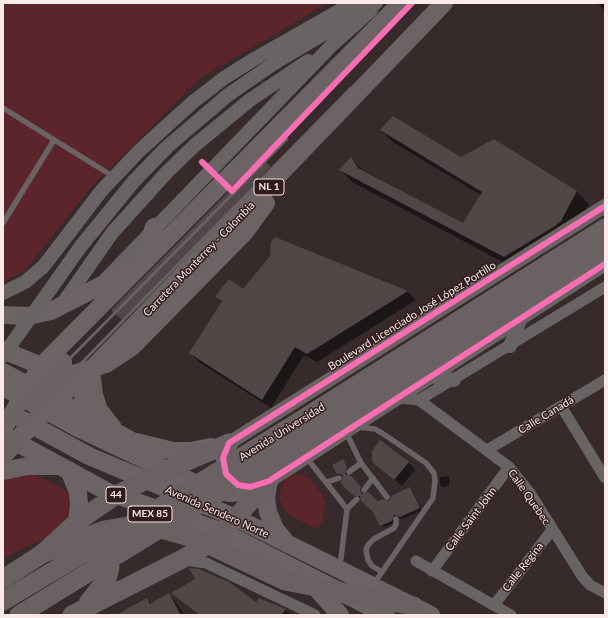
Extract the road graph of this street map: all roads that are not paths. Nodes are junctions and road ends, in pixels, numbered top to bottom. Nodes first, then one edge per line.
1 (353, 3) edge
2 (377, 3) edge
3 (401, 3) edge
4 (444, 3) edge
5 (332, 45) junction
6 (3, 108) edge
7 (54, 140) junction
8 (114, 177) junction
9 (202, 205) junction
10 (605, 206) edge
11 (3, 223) edge
12 (154, 227) junction
13 (605, 228) edge
14 (605, 246) edge
15 (605, 264) edge
16 (141, 265) junction
17 (591, 274) junction
18 (98, 288) junction
19 (522, 289) junction
20 (602, 289) edge
21 (3, 293) edge
22 (59, 308) junction
23 (3, 315) edge
24 (521, 318) junction
25 (510, 346) junction
26 (3, 350) edge
27 (3, 356) edge
28 (49, 369) junction
29 (92, 369) junction
30 (3, 372) edge
31 (431, 376) junction
32 (454, 380) junction
33 (605, 380) edge
34 (3, 387) edge
35 (399, 398) junction
36 (38, 399) junction
37 (419, 400) junction
38 (561, 406) junction
39 (78, 421) junction
40 (32, 425) junction
41 (7, 426) edge
42 (350, 429) junction
43 (302, 440) junction
44 (132, 441) junction
45 (229, 443) junction
46 (487, 450) junction
47 (3, 455) edge
48 (89, 456) junction
49 (361, 463) junction
50 (509, 467) junction
51 (65, 469) junction
52 (167, 470) junction
53 (3, 471) edge
54 (349, 472) dead end
55 (339, 478) dead end
56 (373, 478) junction
57 (605, 478) edge
58 (145, 480) junction
59 (269, 481) junction
60 (327, 482) junction
61 (364, 490) dead end
62 (116, 496) junction
63 (387, 497) dead end
64 (358, 499) dead end
65 (346, 509) junction
66 (236, 518) junction
67 (396, 519) dead end
68 (552, 530) junction
69 (77, 531) junction
70 (223, 532) junction
71 (207, 544) junction
72 (296, 548) junction
73 (416, 561) dead end
74 (176, 562) junction
75 (340, 570) junction
76 (432, 571) junction
77 (302, 572) junction
78 (3, 579) edge
79 (377, 579) junction
80 (317, 588) junction
81 (341, 592) junction
82 (605, 593) edge
83 (3, 601) edge
84 (494, 605) junction
85 (414, 606) junction
86 (79, 612) edge
87 (20, 615) edge
88 (315, 615) edge
89 (340, 615) edge
90 (386, 615) edge
91 (431, 615) edge
92 (511, 615) edge

1 - 8 street
2 - 5 street
2 - 27 street, bridge
3 - 9 main road
4 - 29 main road, Carretera Monterrey - Colombia / NL 1
5 - 12 street
5 - 22 street
6 - 7 lane
7 - 8 lane
7 - 11 lane
8 - 21 street
9 - 16 main road
9 - 28 main road
10 - 45 street, Boulevard Licenciado José López Portillo
12 - 16 main road
12 - 18 street
13 - 19 highway, MEX 85
14 - 19 highway, MEX 85
15 - 17 street
16 - 18 main road
16 - 28 main road
17 - 20 street
17 - 24 street
18 - 22 main road
19 - 43 highway, Avenida Universidad / MEX 85
20 - 25 street
22 - 23 main road
24 - 25 street
24 - 31 street
25 - 32 street
26 - 28 main road
28 - 29 main road
28 - 36 main road
29 - 36 main road, Carretera Monterrey - Colombia / NL 1
29 - 39 main road
29 - 44 main road
30 - 36 main road
31 - 32 street
31 - 35 street
32 - 37 street
33 - 38 street, Calle Canadá
34 - 36 main road
35 - 37 street
35 - 42 street
36 - 39 main road
36 - 40 main road, Carretera Monterrey - Colombia / NL 1
36 - 41 main road, Carretera Monterrey - Colombia / NL 1
37 - 46 street, Calle Quebec
38 - 46 street, Calle Canadá
38 - 57 street
39 - 44 main road
39 - 48 main road
39 - 52 main road
40 - 41 main road, Carretera Monterrey - Colombia / NL 1
40 - 48 main road, Avenida Sendero Norte / 44
41 - 47 highway, NL 1
41 - 51 main road, Avenida Sendero Norte / 44
42 - 43 street
42 - 49 lane
42 - 79 lane
43 - 59 street
43 - 60 lane
43 - 83 highway, Avenida Universidad / MEX 85, bridge
43 - 87 highway, Avenida Universidad / MEX 85, bridge
44 - 45 main road
45 - 52 highway
45 - 59 street
46 - 50 street, Calle Quebec
48 - 58 main road, Avenida Sendero Norte / 44
49 - 54 lane
49 - 56 lane
50 - 68 street, Calle Quebec
50 - 76 street, Calle Saint John
51 - 53 main road
51 - 62 main road, Avenida Sendero Norte / 44
51 - 69 main road
52 - 58 highway
52 - 59 main road
55 - 60 lane
56 - 61 lane
56 - 63 lane
58 - 62 highway
58 - 66 main road, Avenida Sendero Norte / 44
59 - 66 highway
59 - 72 main road
60 - 65 lane
62 - 69 highway
62 - 70 main road, Avenida Sendero Norte / 44
64 - 65 lane
65 - 75 lane
66 - 70 highway
66 - 72 main road, Avenida Sendero Norte / 44
67 - 79 lane
68 - 82 street, Calle Quebec
68 - 84 street, Calle Regina
69 - 71 highway
69 - 78 highway
69 - 86 highway
70 - 71 highway
70 - 77 main road, Avenida Sendero Norte / 44
71 - 74 highway
71 - 80 highway
72 - 75 main road, Avenida Sendero Norte / 44
73 - 76 street
74 - 86 highway
74 - 88 street
75 - 79 main road, Avenida Sendero Norte / 44
76 - 84 street
77 - 80 main road
77 - 81 main road, Avenida Sendero Norte / 44
79 - 85 main road, Avenida Sendero Norte / 44
80 - 81 highway
80 - 89 main road
81 - 85 highway
81 - 90 main road, Avenida Sendero Norte / 44
84 - 92 street
85 - 91 main road, Avenida Sendero Norte / 44

